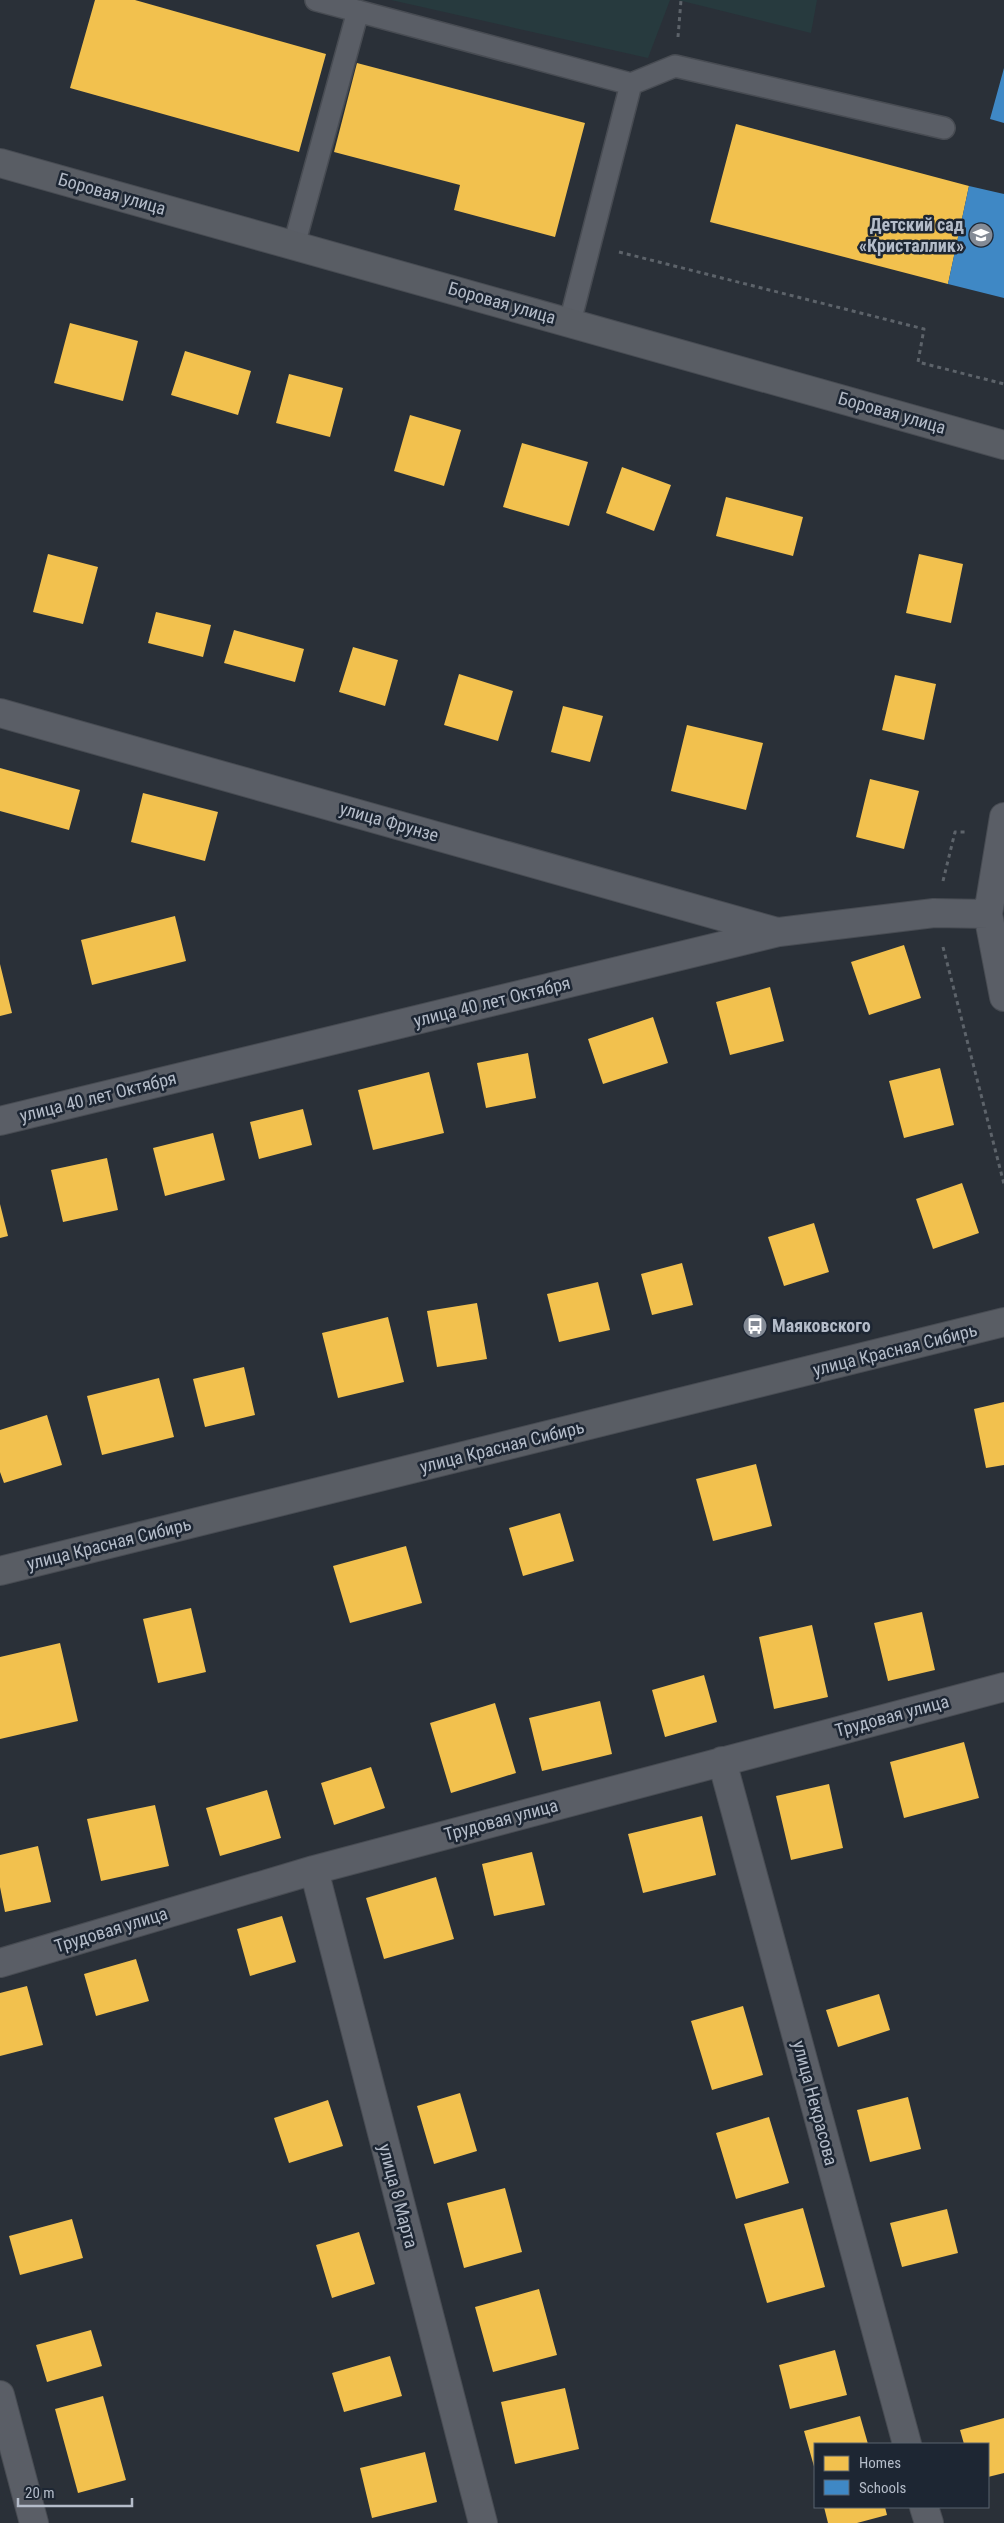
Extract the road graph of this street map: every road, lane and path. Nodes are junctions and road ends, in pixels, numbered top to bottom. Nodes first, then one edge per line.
1 (316, 0) edge
2 (681, 0) edge
3 (358, 11) junction
4 (675, 66) junction
5 (632, 84) junction
6 (944, 128) dead end
7 (0, 163) edge
8 (590, 244) junction
9 (294, 245) junction
10 (570, 322) junction
11 (1004, 384) edge
12 (1004, 445) edge
13 (0, 713) edge
14 (1004, 817) edge
15 (988, 914) junction
16 (779, 932) junction
17 (1004, 997) edge
18 (0, 1121) edge
19 (1004, 1322) edge
20 (0, 1571) edge
21 (1004, 1687) edge
22 (722, 1761) junction
23 (314, 1870) junction
24 (0, 1963) edge
25 (0, 2395) edge
26 (907, 2443) edge
27 (924, 2508) edge
28 (34, 2523) edge
29 (483, 2523) edge
30 (929, 2523) edge

1 - 3 lane
2 - 4 path
3 - 5 lane
3 - 9 lane
4 - 5 lane
4 - 6 lane
5 - 8 lane
7 - 9 street, Боровая улица
8 - 10 lane
8 - 11 path
9 - 10 street, Боровая улица
10 - 12 street, Боровая улица
13 - 16 street, улица Фрунзе
14 - 15 street
15 - 16 street, улица 40 лет Октября
15 - 17 street
16 - 18 street, улица 40 лет Октября
19 - 20 street, улица Красная Сибирь
21 - 22 street, Трудовая улица
22 - 23 street, Трудовая улица
22 - 26 street, улица Некрасова
23 - 24 street, Трудовая улица
23 - 29 street, улица 8 Марта
25 - 28 street
27 - 30 street

